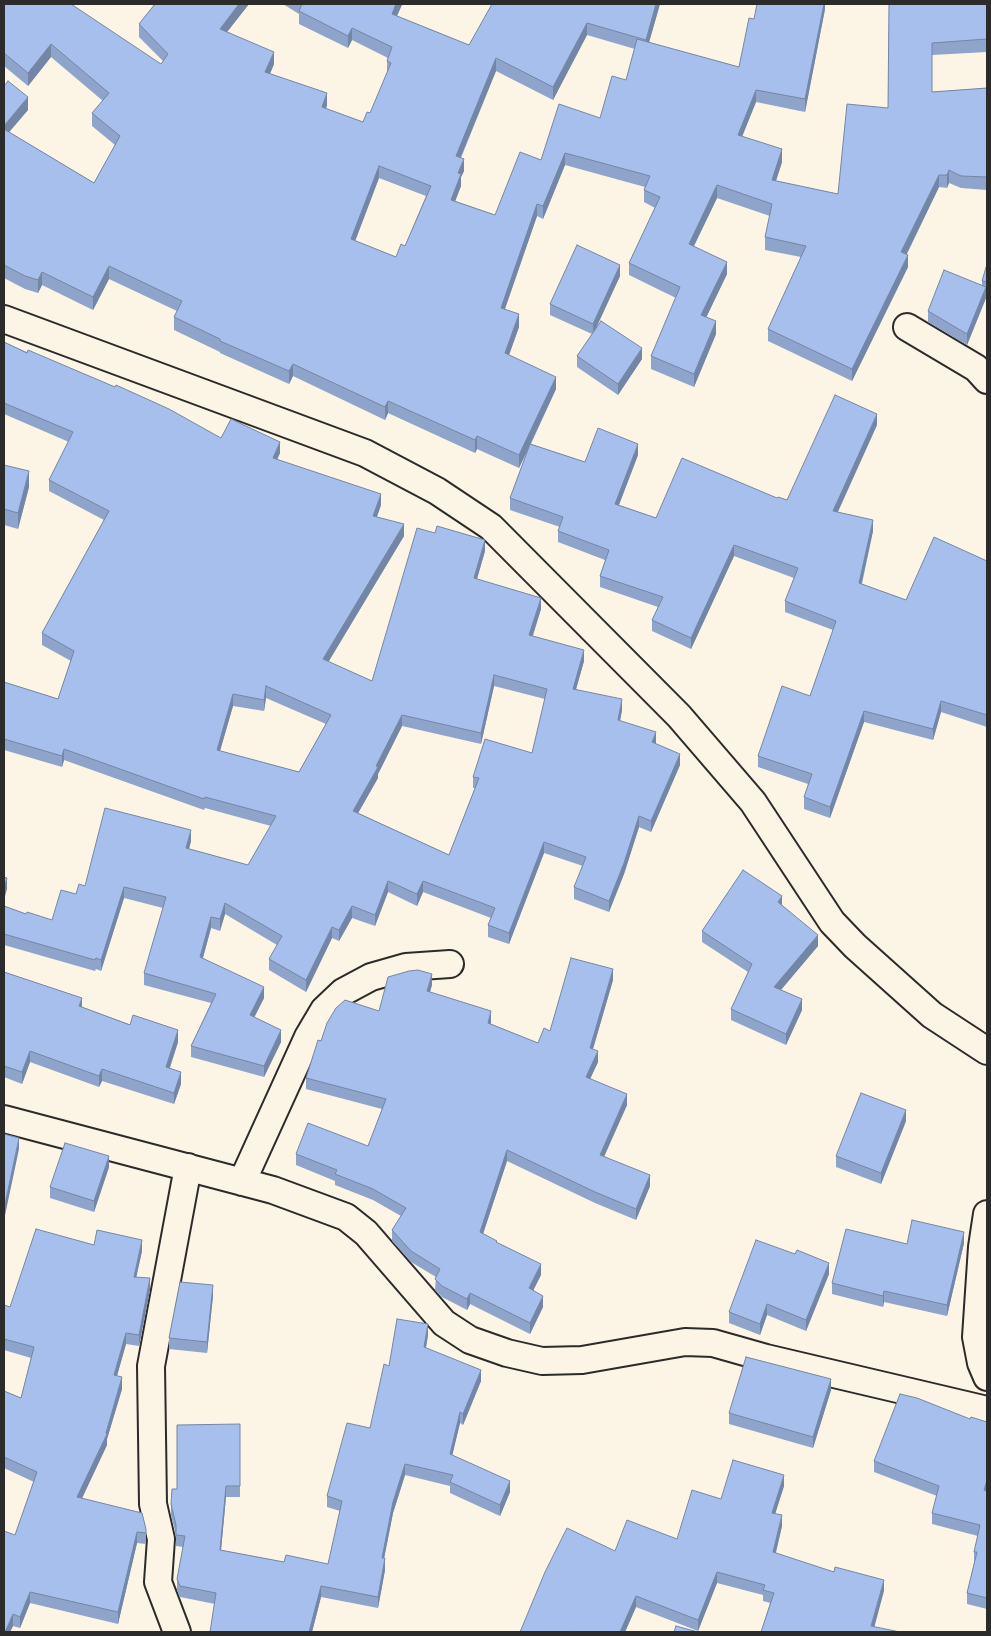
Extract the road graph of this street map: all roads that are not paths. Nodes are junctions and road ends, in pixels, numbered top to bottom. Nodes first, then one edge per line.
1 (4, 320) edge
2 (908, 327) dead end
3 (987, 380) edge
4 (450, 964) dead end
5 (987, 1051) edge
6 (4, 1119) edge
7 (188, 1167) junction
8 (242, 1182) junction
9 (987, 1214) edge
10 (987, 1377) edge
11 (987, 1410) edge
12 (176, 1632) edge

1 - 5 street
2 - 3 street
4 - 8 street
6 - 7 street
7 - 8 street
7 - 12 street
8 - 11 street
9 - 10 street

